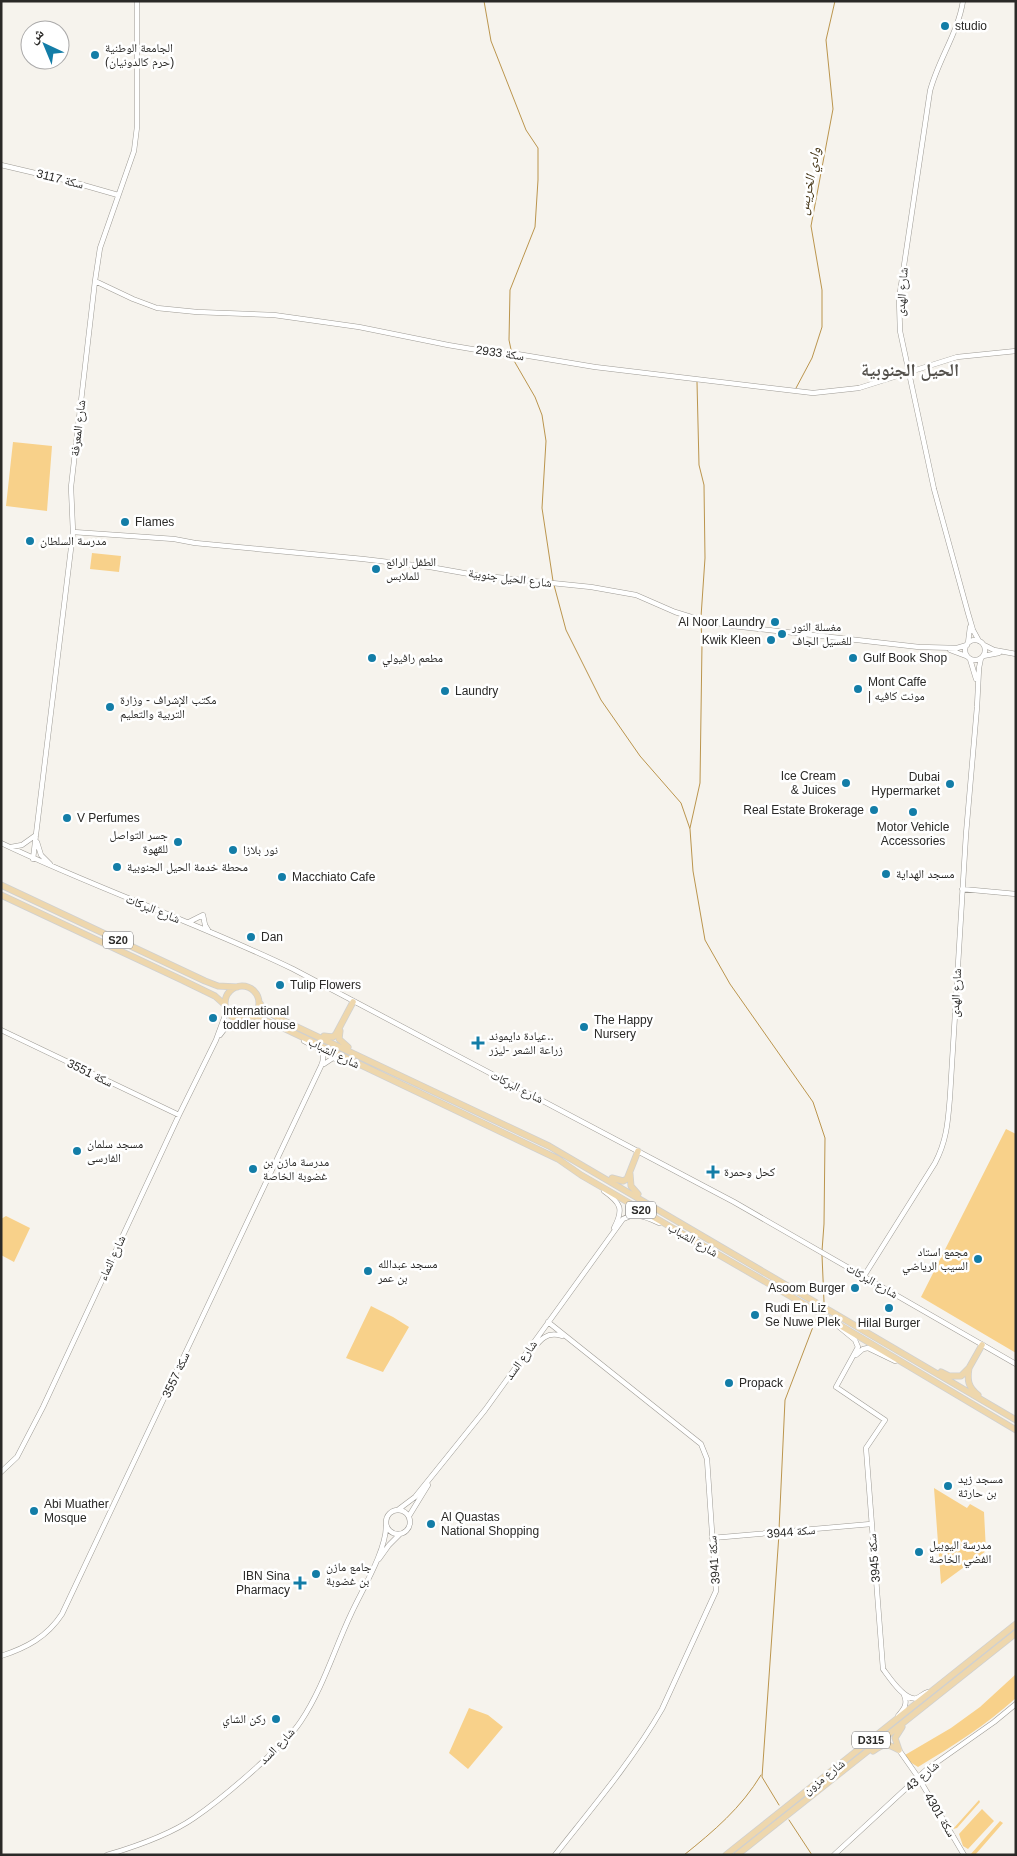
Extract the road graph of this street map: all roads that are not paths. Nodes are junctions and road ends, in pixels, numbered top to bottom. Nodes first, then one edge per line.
1 (137, 1) edge
2 (963, 1) edge
3 (1, 165) edge
4 (118, 195) junction
5 (95, 281) junction
6 (1016, 351) edge
7 (908, 372) junction
8 (73, 532) junction
9 (968, 613) junction
10 (979, 641) junction
11 (968, 644) junction
12 (984, 645) junction
13 (941, 648) junction
14 (1016, 654) edge
15 (982, 657) junction
16 (968, 658) junction
17 (977, 687) junction
18 (36, 835) junction
19 (1, 843) edge
20 (8, 846) junction
21 (33, 859) junction
22 (55, 868) junction
23 (1, 884) edge
24 (962, 889) junction
25 (1016, 894) edge
26 (1, 895) edge
27 (187, 922) junction
28 (209, 931) junction
29 (237, 987) junction
30 (259, 1002) junction
31 (352, 1002) junction
32 (226, 1007) junction
33 (252, 1016) junction
34 (238, 1020) junction
35 (341, 1024) junction
36 (294, 1025) junction
37 (1, 1030) edge
38 (286, 1030) junction
39 (216, 1040) junction
40 (374, 1062) junction
41 (322, 1066) junction
42 (379, 1074) junction
43 (179, 1115) junction
44 (638, 1151) junction
45 (631, 1169) junction
46 (594, 1171) junction
47 (581, 1175) junction
48 (651, 1205) junction
49 (688, 1237) junction
50 (607, 1240) junction
51 (864, 1276) junction
52 (816, 1311) junction
53 (548, 1322) junction
54 (858, 1327) junction
55 (568, 1338) junction
56 (982, 1345) junction
57 (852, 1360) junction
58 (519, 1363) junction
59 (1016, 1364) edge
60 (969, 1368) junction
61 (912, 1369) junction
62 (1016, 1420) edge
63 (1016, 1430) edge
64 (440, 1467) junction
65 (1, 1472) edge
66 (400, 1509) junction
67 (409, 1516) junction
68 (871, 1524) junction
69 (386, 1526) junction
70 (399, 1534) junction
71 (712, 1538) junction
72 (374, 1567) junction
73 (1016, 1624) edge
74 (1016, 1633) edge
75 (1, 1656) edge
76 (945, 1681) junction
77 (903, 1694) junction
78 (1016, 1704) edge
79 (910, 1717) junction
80 (888, 1726) junction
81 (899, 1750) junction
82 (844, 1770) junction
83 (918, 1777) junction
84 (107, 1855) edge
85 (554, 1855) edge
86 (726, 1855) edge
87 (737, 1855) edge
88 (834, 1855) edge
89 (964, 1855) edge

1 - 4 street, شارع المعرفة
2 - 7 street, شارع الهدى
3 - 4 street, سكة 3117
4 - 5 street, شارع المعرفة
5 - 7 street, سكة 2933
5 - 8 street, شارع المعرفة
6 - 7 street, سكة 2933
7 - 9 street, شارع الهدى
8 - 13 street, شارع الحيل جنوبية
8 - 18 street, شارع المعرفة
9 - 10 street, شارع الهدى
9 - 11 street, شارع الهدى
10 - 11 street
10 - 12 street
11 - 13 street
11 - 16 street
12 - 14 street
12 - 15 street
13 - 16 street
14 - 15 street
15 - 16 street
15 - 17 street, شارع الهدى
16 - 17 street, شارع الهدى
17 - 24 street, شارع الهدى
18 - 20 street
18 - 21 street, شارع المعرفة
18 - 22 street
19 - 20 street, شارع البركات
20 - 21 street, شارع البركات
21 - 22 street, شارع البركات
22 - 27 street, شارع البركات
23 - 29 main road, S20
24 - 25 street
24 - 51 street, شارع الهدى
26 - 32 main road, S20
27 - 28 street, شارع البركات
27 - 28 street
28 - 31 street, شارع البركات
29 - 30 main road, S20
29 - 32 main road
30 - 33 main road
30 - 36 main road, شارع الشباب / S20
31 - 35 main road
31 - 44 street, شارع البركات
32 - 34 main road, S20
32 - 39 street, شارع النماء
33 - 34 main road
33 - 38 main road, شارع الشباب / S20
34 - 39 street, شارع النماء
35 - 36 main road
35 - 40 main road
36 - 40 main road, شارع الشباب / S20
37 - 43 street, سكة 3551
38 - 41 street
38 - 42 main road, شارع الشباب / S20
39 - 43 street, شارع النماء
40 - 46 main road, شارع الشباب / S20
41 - 42 street
41 - 75 street, سكة 3557
42 - 47 main road, شارع الشباب / S20
43 - 65 street, شارع النماء
44 - 45 main road
44 - 51 street, شارع البركات
45 - 46 main road
45 - 48 main road
46 - 48 main road, شارع الشباب / S20
47 - 49 main road, شارع الشباب / S20
47 - 50 street
48 - 54 main road, شارع الشباب / S20
49 - 50 street
49 - 52 main road, شارع الشباب / S20
50 - 53 street, شارع السد
51 - 56 street, شارع البركات
52 - 57 street
52 - 61 main road, شارع الشباب / S20
53 - 55 street, سكة 3941
53 - 58 street, شارع السد
54 - 60 main road
54 - 62 main road, شارع الشباب / S20
55 - 58 street
55 - 71 street, سكة 3941
56 - 59 street, شارع البركات
56 - 60 main road
57 - 61 street
57 - 68 street, سكة 3945
58 - 64 street, شارع السد
60 - 62 main road
61 - 63 main road, شارع الشباب / S20
64 - 66 street, شارع السد
64 - 67 street, شارع السد
66 - 67 street
66 - 69 street
67 - 70 street
68 - 71 street, سكة 3944
68 - 77 street, سكة 3945
69 - 70 street
69 - 72 street, شارع السد
70 - 72 street, شارع السد
71 - 85 street, سكة 3941
72 - 84 street, شارع السد
73 - 76 main road, شارع مزون / D315
74 - 79 main road, شارع مزون / D315
76 - 77 street
76 - 80 main road, شارع مزون / D315
77 - 80 street
78 - 83 street, شارع 43
79 - 81 main road
79 - 82 main road, شارع مزون / D315
80 - 86 main road, شارع مزون / D315
81 - 82 main road
81 - 83 street, سكة 4301
82 - 87 main road, شارع مزون / D315
83 - 88 street, شارع 43
83 - 89 street, سكة 4301

